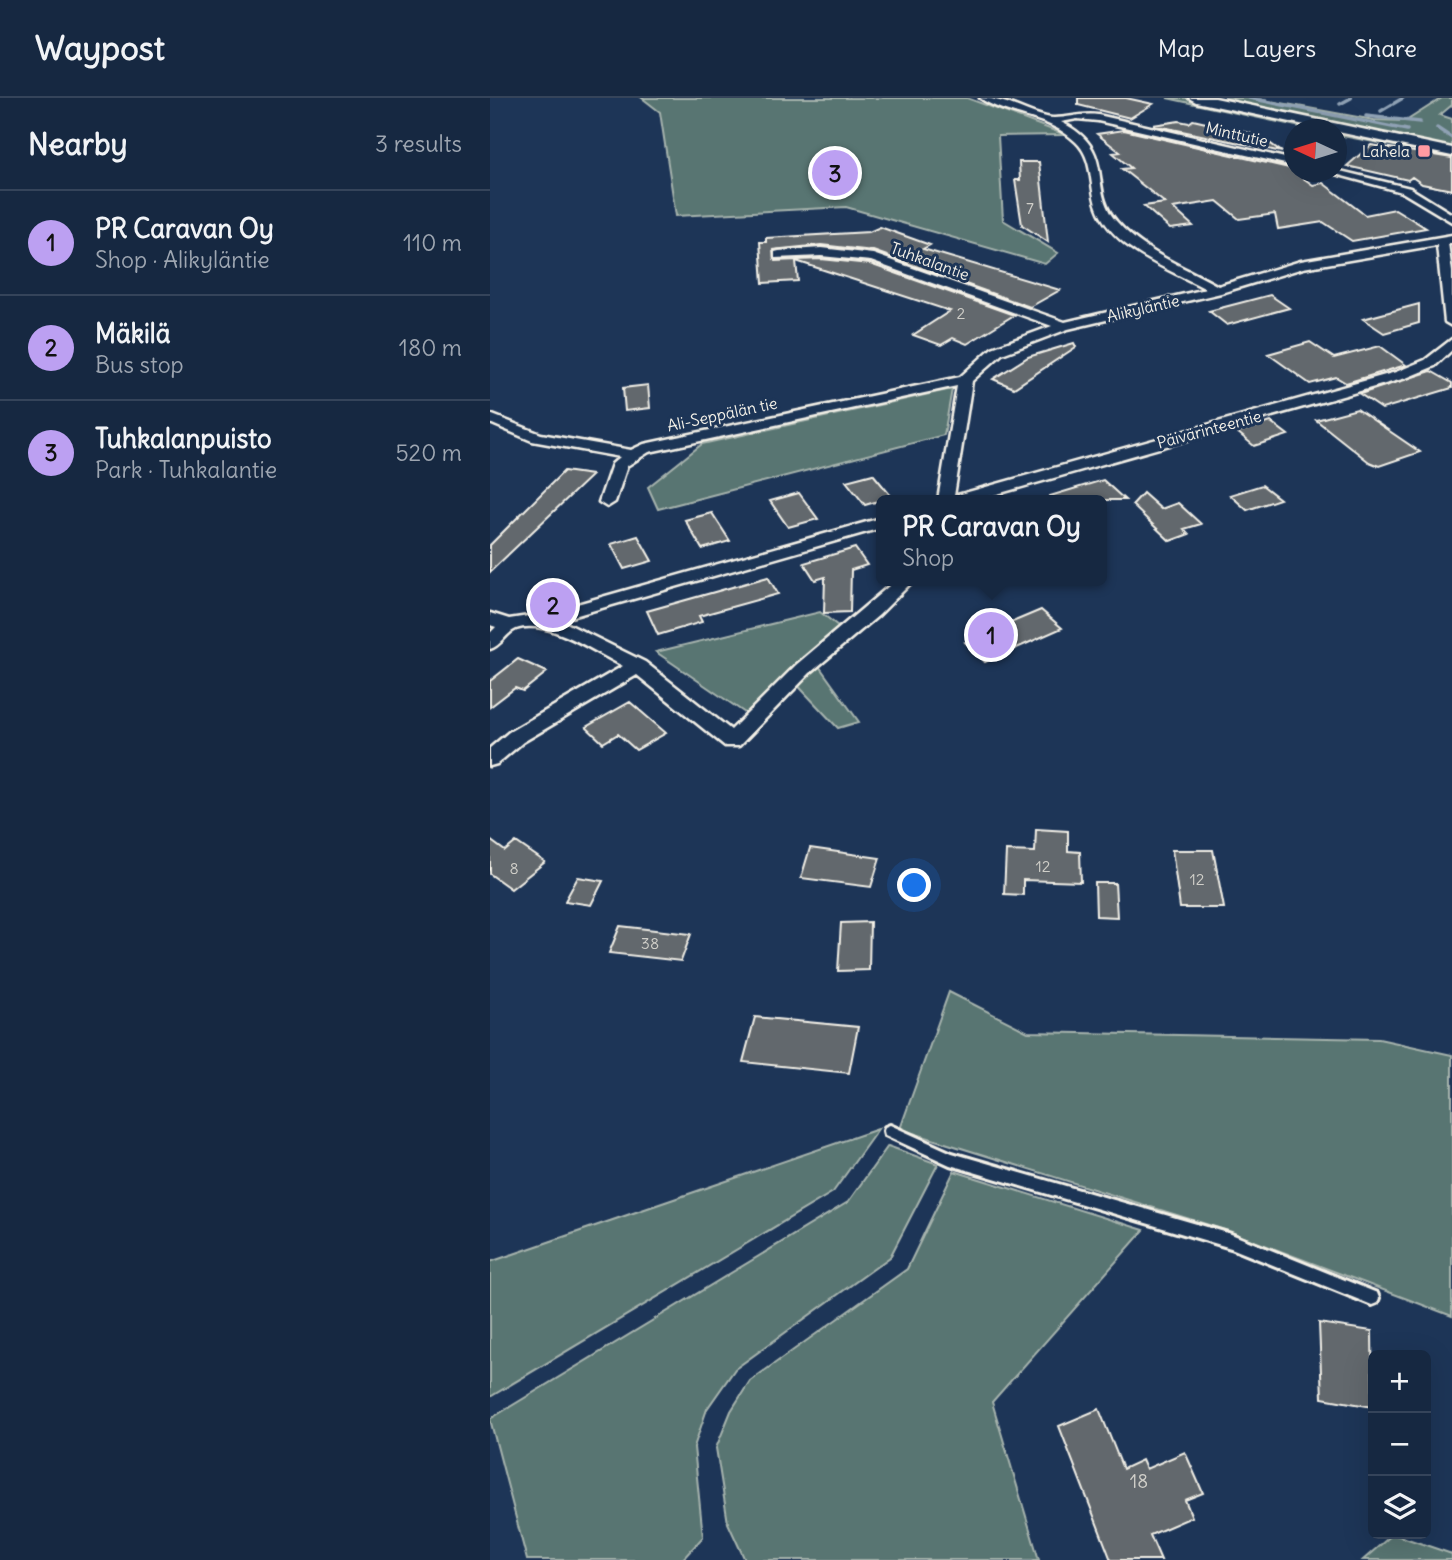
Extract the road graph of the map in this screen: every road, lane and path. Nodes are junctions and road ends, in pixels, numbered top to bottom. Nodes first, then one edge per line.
1 (985, 98) edge
2 (1196, 98) edge
3 (1049, 122) junction
4 (1452, 152) edge
5 (1284, 161) edge
6 (1347, 176) edge
7 (1452, 219) edge
8 (1447, 240) edge
9 (779, 255) dead end
10 (1217, 290) junction
11 (1452, 322) edge
12 (1064, 326) junction
13 (1452, 343) edge
14 (965, 380) junction
15 (490, 418) edge
16 (632, 455) junction
17 (947, 495) edge
18 (977, 495) edge
19 (607, 502) dead end
20 (876, 524) edge
21 (900, 586) edge
22 (490, 619) edge
23 (542, 619) junction
24 (508, 625) junction
25 (490, 643) edge
26 (638, 666) junction
27 (490, 759) edge
28 (890, 1131) dead end
29 (1372, 1298) dead end

1 - 3 street
2 - 4 main road
3 - 5 street, Minttutie
3 - 10 street
6 - 7 street
8 - 10 street, Alikyläntie
8 - 11 street
9 - 12 street, Tuhkalantie
10 - 12 street, Alikyläntie
12 - 14 street, Alikyläntie
13 - 18 street, Päivärinteentie
14 - 16 street, Ali-Seppälän tie
14 - 17 street
15 - 16 street, Ali-Seppälän tie
16 - 19 street
20 - 23 street
21 - 26 street
22 - 24 street
23 - 24 street
23 - 26 street
24 - 25 street
26 - 27 street
28 - 29 lane

